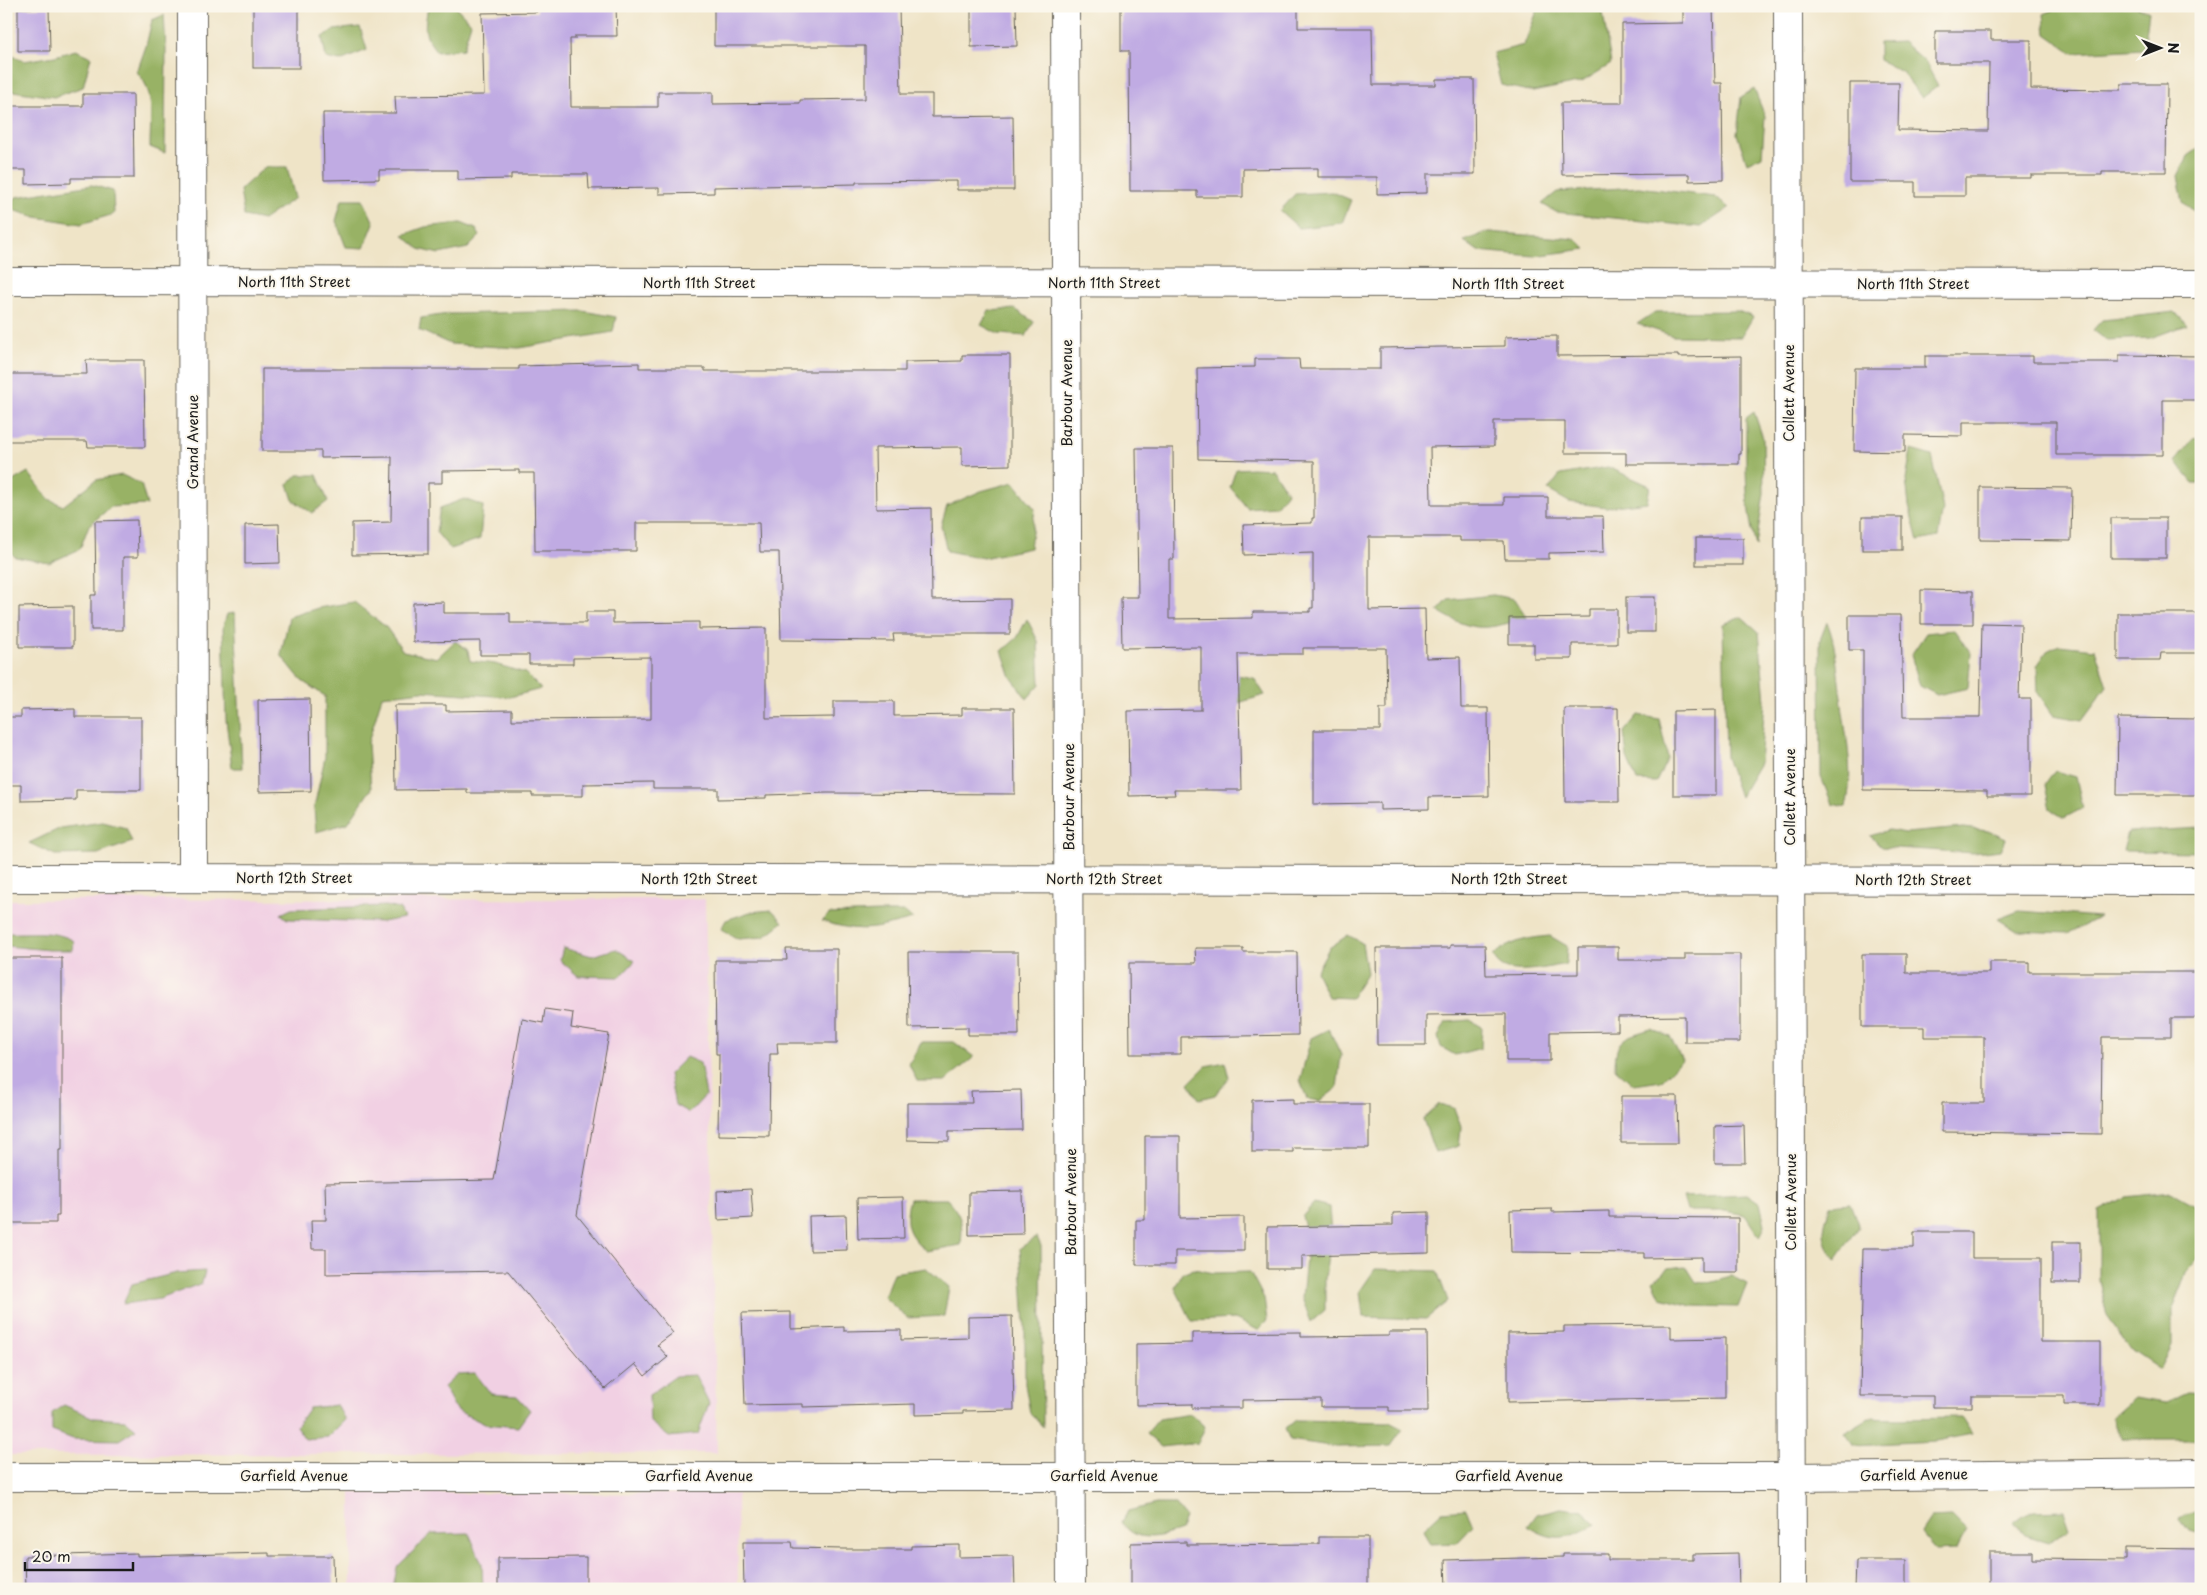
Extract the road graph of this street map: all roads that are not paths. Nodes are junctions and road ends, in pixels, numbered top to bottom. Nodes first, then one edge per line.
1 (192, 6) edge
2 (1065, 6) edge
3 (1788, 6) edge
4 (6, 281) edge
5 (192, 282) junction
6 (1066, 283) junction
7 (2201, 284) edge
8 (1788, 285) junction
9 (6, 878) edge
10 (193, 878) junction
11 (1070, 879) junction
12 (1790, 879) junction
13 (2201, 881) edge
14 (2201, 1472) edge
15 (6, 1476) edge
16 (1071, 1476) junction
17 (1792, 1476) junction
18 (1071, 1589) edge
19 (1792, 1589) edge

1 - 5 street, Grand Avenue
2 - 6 street, Barbour Avenue
3 - 8 street, Collett Avenue
4 - 5 street, North 11th Street
5 - 6 street, North 11th Street
5 - 10 street, Grand Avenue
6 - 8 street, North 11th Street
6 - 11 street, Barbour Avenue
7 - 8 street, North 11th Street
8 - 12 street, Collett Avenue
9 - 10 street, North 12th Street
10 - 11 street, North 12th Street
11 - 12 street, North 12th Street
11 - 16 street, Barbour Avenue
12 - 13 street, North 12th Street
12 - 17 street, Collett Avenue
14 - 17 street, Garfield Avenue
15 - 16 street, Garfield Avenue
16 - 17 street, Garfield Avenue
16 - 18 street, Barbour Avenue
17 - 19 street, Collett Avenue

